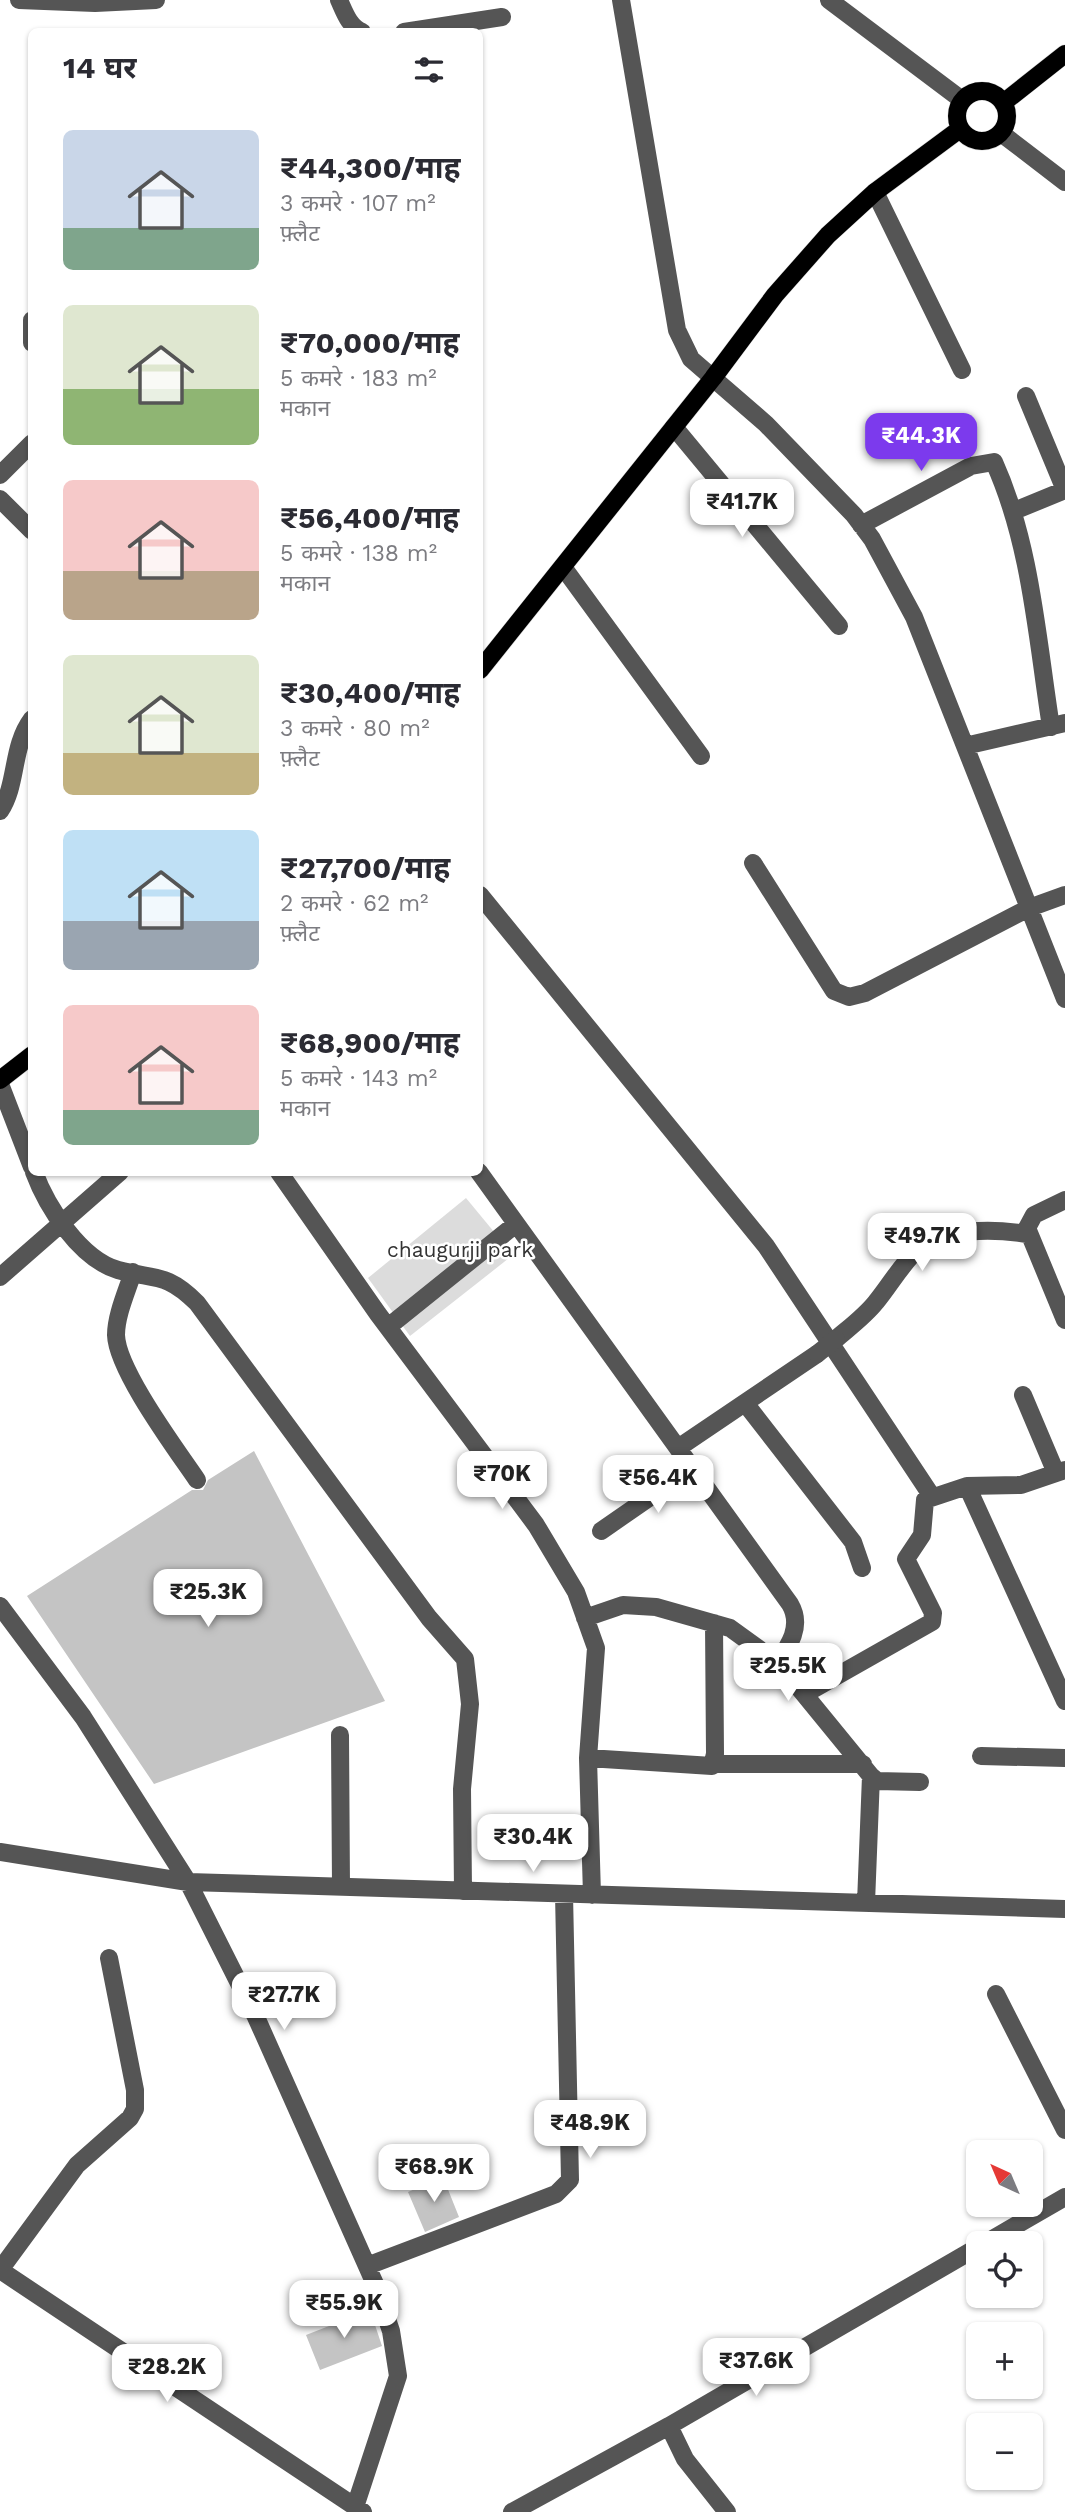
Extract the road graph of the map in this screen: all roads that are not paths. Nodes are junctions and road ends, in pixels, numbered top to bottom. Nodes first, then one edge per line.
1 (19, 0) edge
2 (156, 0) edge
3 (339, 0) edge
4 (621, 0) edge
5 (829, 0) edge
6 (502, 17) dead end
7 (358, 28) edge
8 (430, 28) edge
9 (1065, 54) edge
10 (962, 100) junction
11 (1003, 103) junction
12 (960, 129) junction
13 (1001, 133) junction
14 (1065, 183) edge
15 (875, 192) junction
16 (962, 370) dead end
17 (713, 378) junction
18 (1026, 396) dead end
19 (674, 427) junction
20 (28, 447) edge
21 (0, 475) edge
22 (1065, 490) edge
23 (0, 499) edge
24 (1014, 511) junction
25 (861, 525) junction
26 (28, 527) edge
27 (563, 567) junction
28 (839, 626) dead end
29 (483, 666) edge
30 (1058, 725) edge
31 (28, 726) edge
32 (965, 746) junction
33 (701, 756) dead end
34 (0, 811) edge
35 (753, 863) dead end
36 (1065, 895) edge
37 (483, 899) edge
38 (1029, 908) junction
39 (1065, 999) edge
40 (28, 1058) edge
41 (0, 1082) edge
42 (28, 1156) edge
43 (36, 1176) edge
44 (115, 1176) edge
45 (282, 1176) edge
46 (482, 1176) edge
47 (1065, 1200) edge
48 (62, 1221) junction
49 (516, 1224) junction
50 (1027, 1234) junction
51 (133, 1272) junction
52 (0, 1277) edge
53 (1065, 1320) edge
54 (388, 1327) junction
55 (1023, 1395) dead end
56 (745, 1403) junction
57 (678, 1448) junction
58 (692, 1468) junction
59 (1061, 1471) edge
60 (197, 1480) dead end
61 (967, 1486) junction
62 (932, 1495) junction
63 (601, 1531) dead end
64 (862, 1568) dead end
65 (0, 1606) edge
66 (586, 1618) junction
67 (714, 1623) junction
68 (776, 1665) junction
69 (805, 1694) junction
70 (1065, 1702) edge
71 (340, 1735) dead end
72 (981, 1756) dead end
73 (588, 1758) junction
74 (1065, 1758) edge
75 (714, 1764) junction
76 (867, 1770) junction
77 (920, 1782) dead end
78 (0, 1852) edge
79 (188, 1882) junction
80 (341, 1887) junction
81 (463, 1891) junction
82 (564, 1894) junction
83 (592, 1895) junction
84 (866, 1903) junction
85 (1065, 1910) edge
86 (109, 1958) dead end
87 (996, 1994) dead end
88 (1065, 2130) edge
89 (1065, 2197) edge
90 (1006, 2231) edge
91 (966, 2254) edge
92 (367, 2266) junction
93 (0, 2270) edge
94 (669, 2426) junction
95 (359, 2509) edge
96 (512, 2512) edge
97 (727, 2512) edge

1 - 2 street
3 - 7 street
4 - 17 street
5 - 10 street
6 - 8 street
9 - 11 main road
10 - 11 main road
10 - 12 main road
11 - 13 main road
12 - 13 main road
12 - 15 main road
13 - 14 street
15 - 16 street
15 - 17 main road
17 - 19 main road
17 - 25 street
18 - 22 street
19 - 27 main road
19 - 28 street
20 - 21 street
22 - 24 street
23 - 26 street
24 - 25 street
24 - 30 street
25 - 32 street
27 - 29 main road
27 - 33 street
30 - 32 street
31 - 34 street
32 - 38 street
35 - 38 street
36 - 38 street
37 - 62 street
38 - 39 street
40 - 41 main road
41 - 42 street
43 - 48 street
44 - 48 street
45 - 54 street
46 - 49 street
47 - 50 street
48 - 51 street
48 - 52 street
49 - 54 street
49 - 57 street
50 - 53 street
50 - 56 street, bridge
51 - 60 street
51 - 81 street
54 - 66 street
55 - 59 street
56 - 57 street
56 - 64 street
57 - 58 street
58 - 63 street
58 - 68 street
59 - 61 street
61 - 62 street
61 - 70 street
62 - 69 street
65 - 79 street
66 - 67 street
66 - 73 street
67 - 68 street
67 - 75 street
68 - 69 street
69 - 76 street
71 - 80 street
72 - 74 street
73 - 75 street
73 - 83 street
75 - 76 street
76 - 77 street
76 - 84 street
78 - 79 street
79 - 80 street
79 - 92 street
80 - 81 street
81 - 82 street
82 - 83 street
82 - 92 street
83 - 84 street
84 - 85 street
86 - 93 street
87 - 88 street
89 - 90 street
91 - 94 street
92 - 95 street
93 - 95 street
94 - 96 street
94 - 97 street

